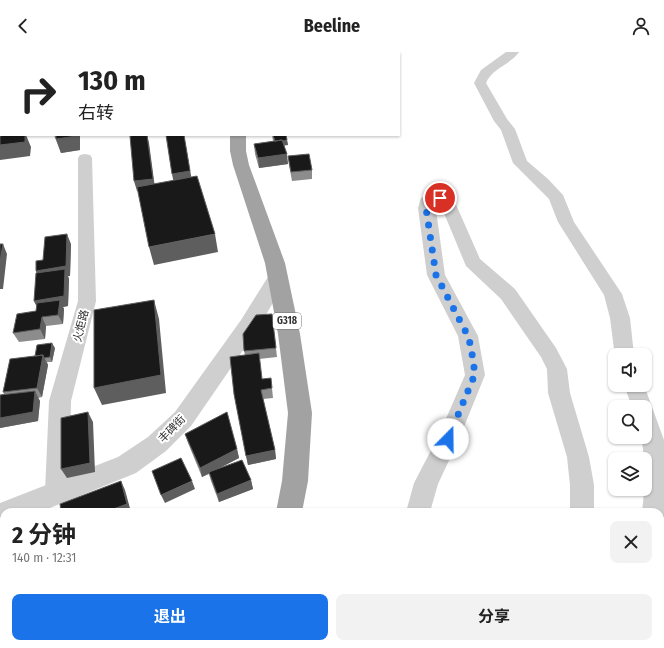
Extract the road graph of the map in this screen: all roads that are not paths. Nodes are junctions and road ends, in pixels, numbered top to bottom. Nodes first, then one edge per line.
1 (514, 52) edge
2 (238, 136) edge
3 (85, 158) dead end
4 (278, 277) junction
5 (623, 348) edge
6 (652, 437) edge
7 (57, 492) junction
8 (19, 508) edge
9 (290, 508) edge
10 (419, 508) edge
11 (582, 508) edge
12 (654, 508) edge

1 - 5 street
2 - 4 highway, G318
3 - 7 street, 火炬路
4 - 7 street, 丰碑街
4 - 9 highway, G318
6 - 12 street
7 - 8 street, 丰碑街
10 - 11 street

